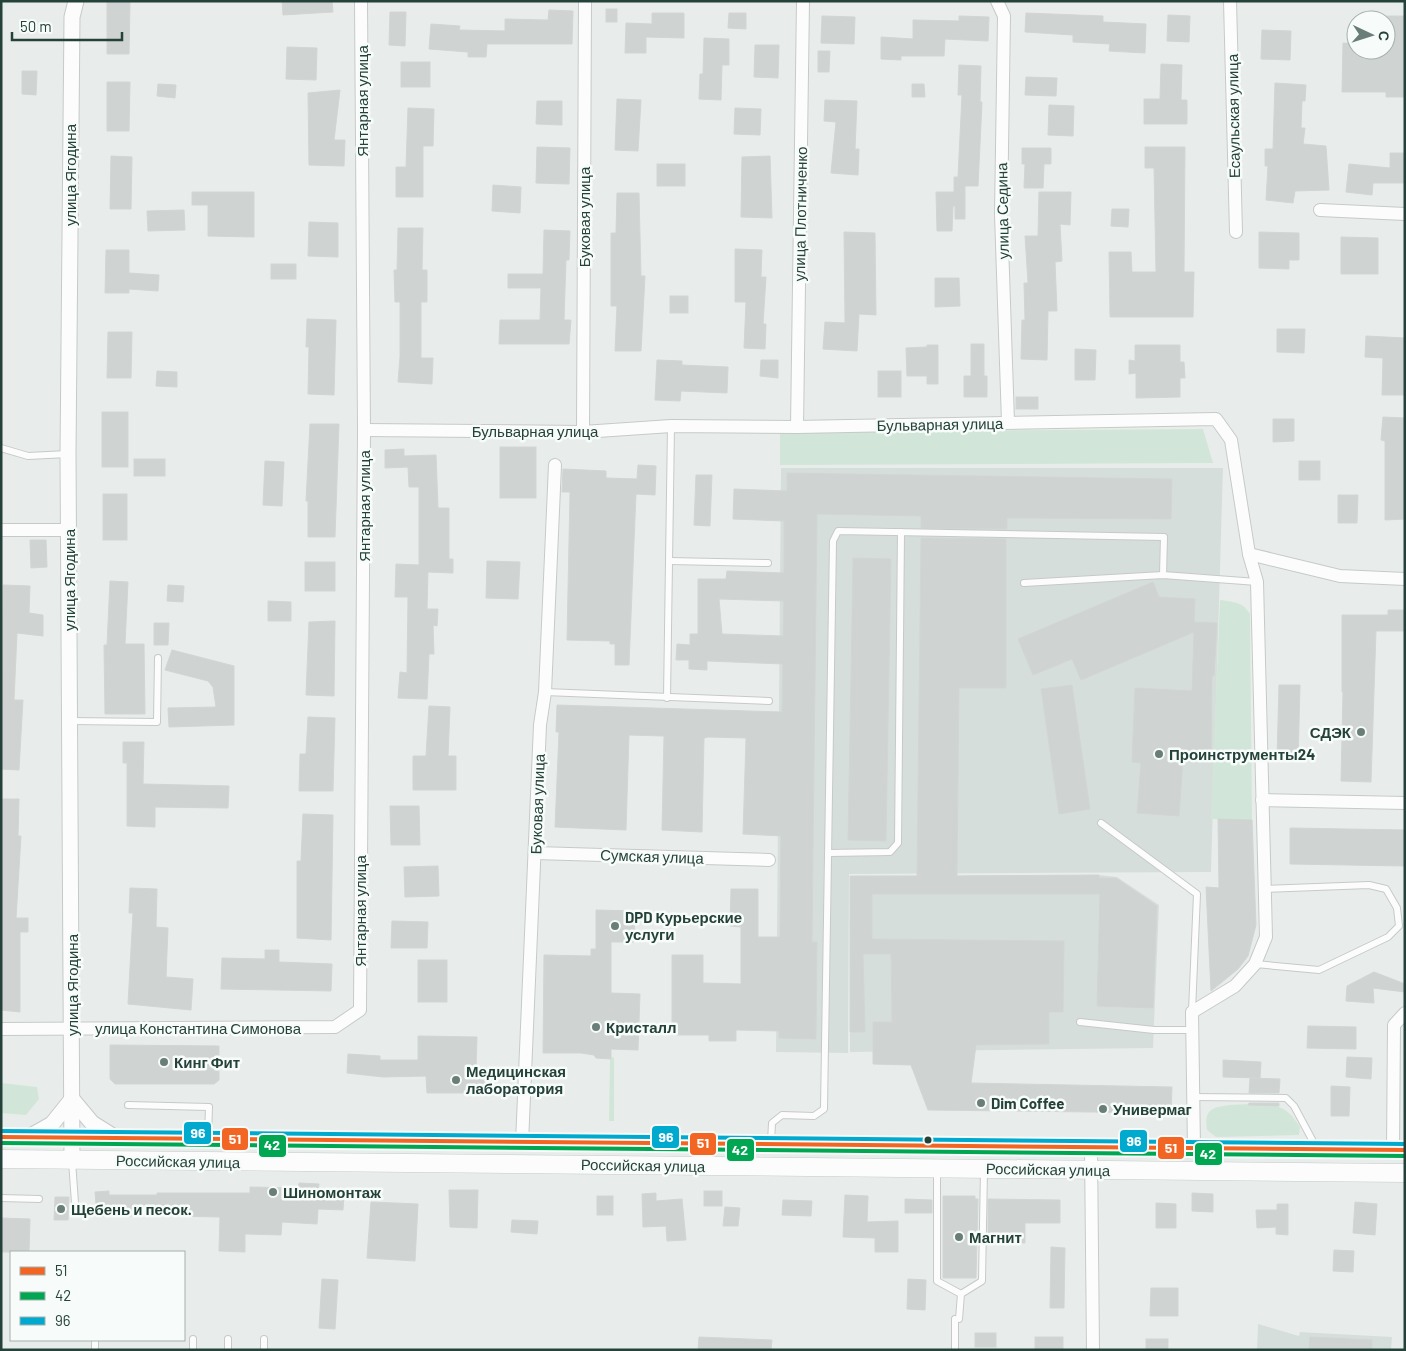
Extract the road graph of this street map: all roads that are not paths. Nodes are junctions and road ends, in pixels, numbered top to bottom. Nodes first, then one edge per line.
1 (76, 1) edge
2 (361, 1) edge
3 (585, 1) edge
4 (803, 1) edge
5 (997, 1) edge
6 (1230, 1) edge
7 (1320, 210) dead end
8 (1405, 214) edge
9 (1236, 232) dead end
10 (1008, 422) junction
11 (671, 426) junction
12 (797, 427) junction
13 (364, 430) junction
14 (583, 432) junction
15 (1, 448) edge
16 (68, 454) junction
17 (555, 465) dead end
18 (1, 530) edge
19 (69, 530) junction
20 (901, 532) junction
21 (1249, 554) junction
22 (670, 561) junction
23 (768, 563) dead end
24 (1163, 575) junction
25 (1405, 579) edge
26 (1257, 582) junction
27 (1024, 583) dead end
28 (158, 658) dead end
29 (545, 692) junction
30 (666, 698) junction
31 (769, 701) dead end
32 (70, 721) junction
33 (1262, 800) junction
34 (1405, 803) edge
35 (1101, 823) dead end
36 (535, 853) junction
37 (829, 853) junction
38 (769, 860) dead end
39 (1264, 889) junction
40 (1255, 964) junction
41 (360, 1010) joint
42 (1192, 1012) junction
43 (1405, 1013) edge
44 (1080, 1022) dead end
45 (1, 1029) edge
46 (72, 1029) junction
47 (1192, 1030) junction
48 (1192, 1096) junction
49 (72, 1099) junction
50 (128, 1105) dead end
51 (1, 1137) edge
52 (29, 1137) junction
53 (72, 1137) junction
54 (116, 1138) junction
55 (207, 1140) junction
56 (522, 1143) junction
57 (771, 1145) junction
58 (1091, 1148) junction
59 (1194, 1149) junction
60 (1318, 1150) junction
61 (1399, 1150) edge
62 (1, 1159) edge
63 (72, 1160) junction
64 (937, 1168) junction
65 (984, 1169) junction
66 (1091, 1170) junction
67 (1405, 1173) edge
68 (1, 1198) edge
69 (39, 1199) dead end
70 (75, 1203) dead end
71 (960, 1294) junction
72 (193, 1339) dead end
73 (228, 1339) dead end
74 (264, 1339) dead end
75 (193, 1350) edge
76 (228, 1350) edge
77 (264, 1350) edge
78 (955, 1350) edge
79 (1093, 1350) edge

1 - 16 street, улица Ягодина
2 - 13 street, Янтарная улица
3 - 14 street, Буковая улица
4 - 12 street, улица Плотниченко
5 - 10 street, улица Седина
6 - 9 street, Есаульская улица
7 - 8 street
10 - 12 street, Бульварная улица
10 - 21 street, Бульварная улица
11 - 12 street, Бульварная улица
11 - 14 street, Бульварная улица
11 - 22 lane
13 - 14 street, Бульварная улица
13 - 41 street, Янтарная улица
15 - 16 lane
16 - 19 street, улица Ягодина
17 - 29 street, Буковая улица
18 - 19 street
19 - 32 street, улица Ягодина
20 - 24 lane
20 - 37 lane
20 - 37 lane
21 - 25 street
21 - 26 street
22 - 23 lane
22 - 30 lane
24 - 26 lane
24 - 27 lane
26 - 33 street
28 - 32 lane
29 - 30 lane
29 - 36 street, Буковая улица
30 - 31 lane
32 - 46 street, улица Ягодина
33 - 34 street
33 - 39 street
35 - 42 lane
36 - 38 street, Сумская улица
36 - 56 street, Буковая улица
37 - 57 lane
39 - 40 street
39 - 40 lane
40 - 42 street
41 - 46 street, улица Константина Симонова
42 - 47 street
43 - 61 street
44 - 47 lane
45 - 46 street, улица Константина Симонова
46 - 49 street, улица Ягодина
47 - 48 street
48 - 59 street
48 - 60 lane
49 - 52 street
49 - 53 street, улица Ягодина
49 - 54 street
50 - 55 lane
51 - 52 main road, Российская улица
52 - 53 main road, Российская улица
53 - 54 main road, Российская улица
53 - 63 street, улица Ягодина
54 - 55 main road, Российская улица
55 - 56 main road, Российская улица
56 - 57 main road, Российская улица
57 - 58 main road, Российская улица
58 - 59 main road, Российская улица
58 - 66 street
59 - 60 main road, Российская улица
60 - 61 main road, Российская улица
62 - 63 main road, Российская улица
63 - 64 main road, Российская улица
63 - 70 lane
64 - 65 main road, Российская улица
64 - 71 lane
65 - 66 main road, Российская улица
65 - 71 lane
66 - 67 main road, Российская улица
66 - 79 street
68 - 69 lane
71 - 78 lane
72 - 75 lane
73 - 76 lane
74 - 77 lane

